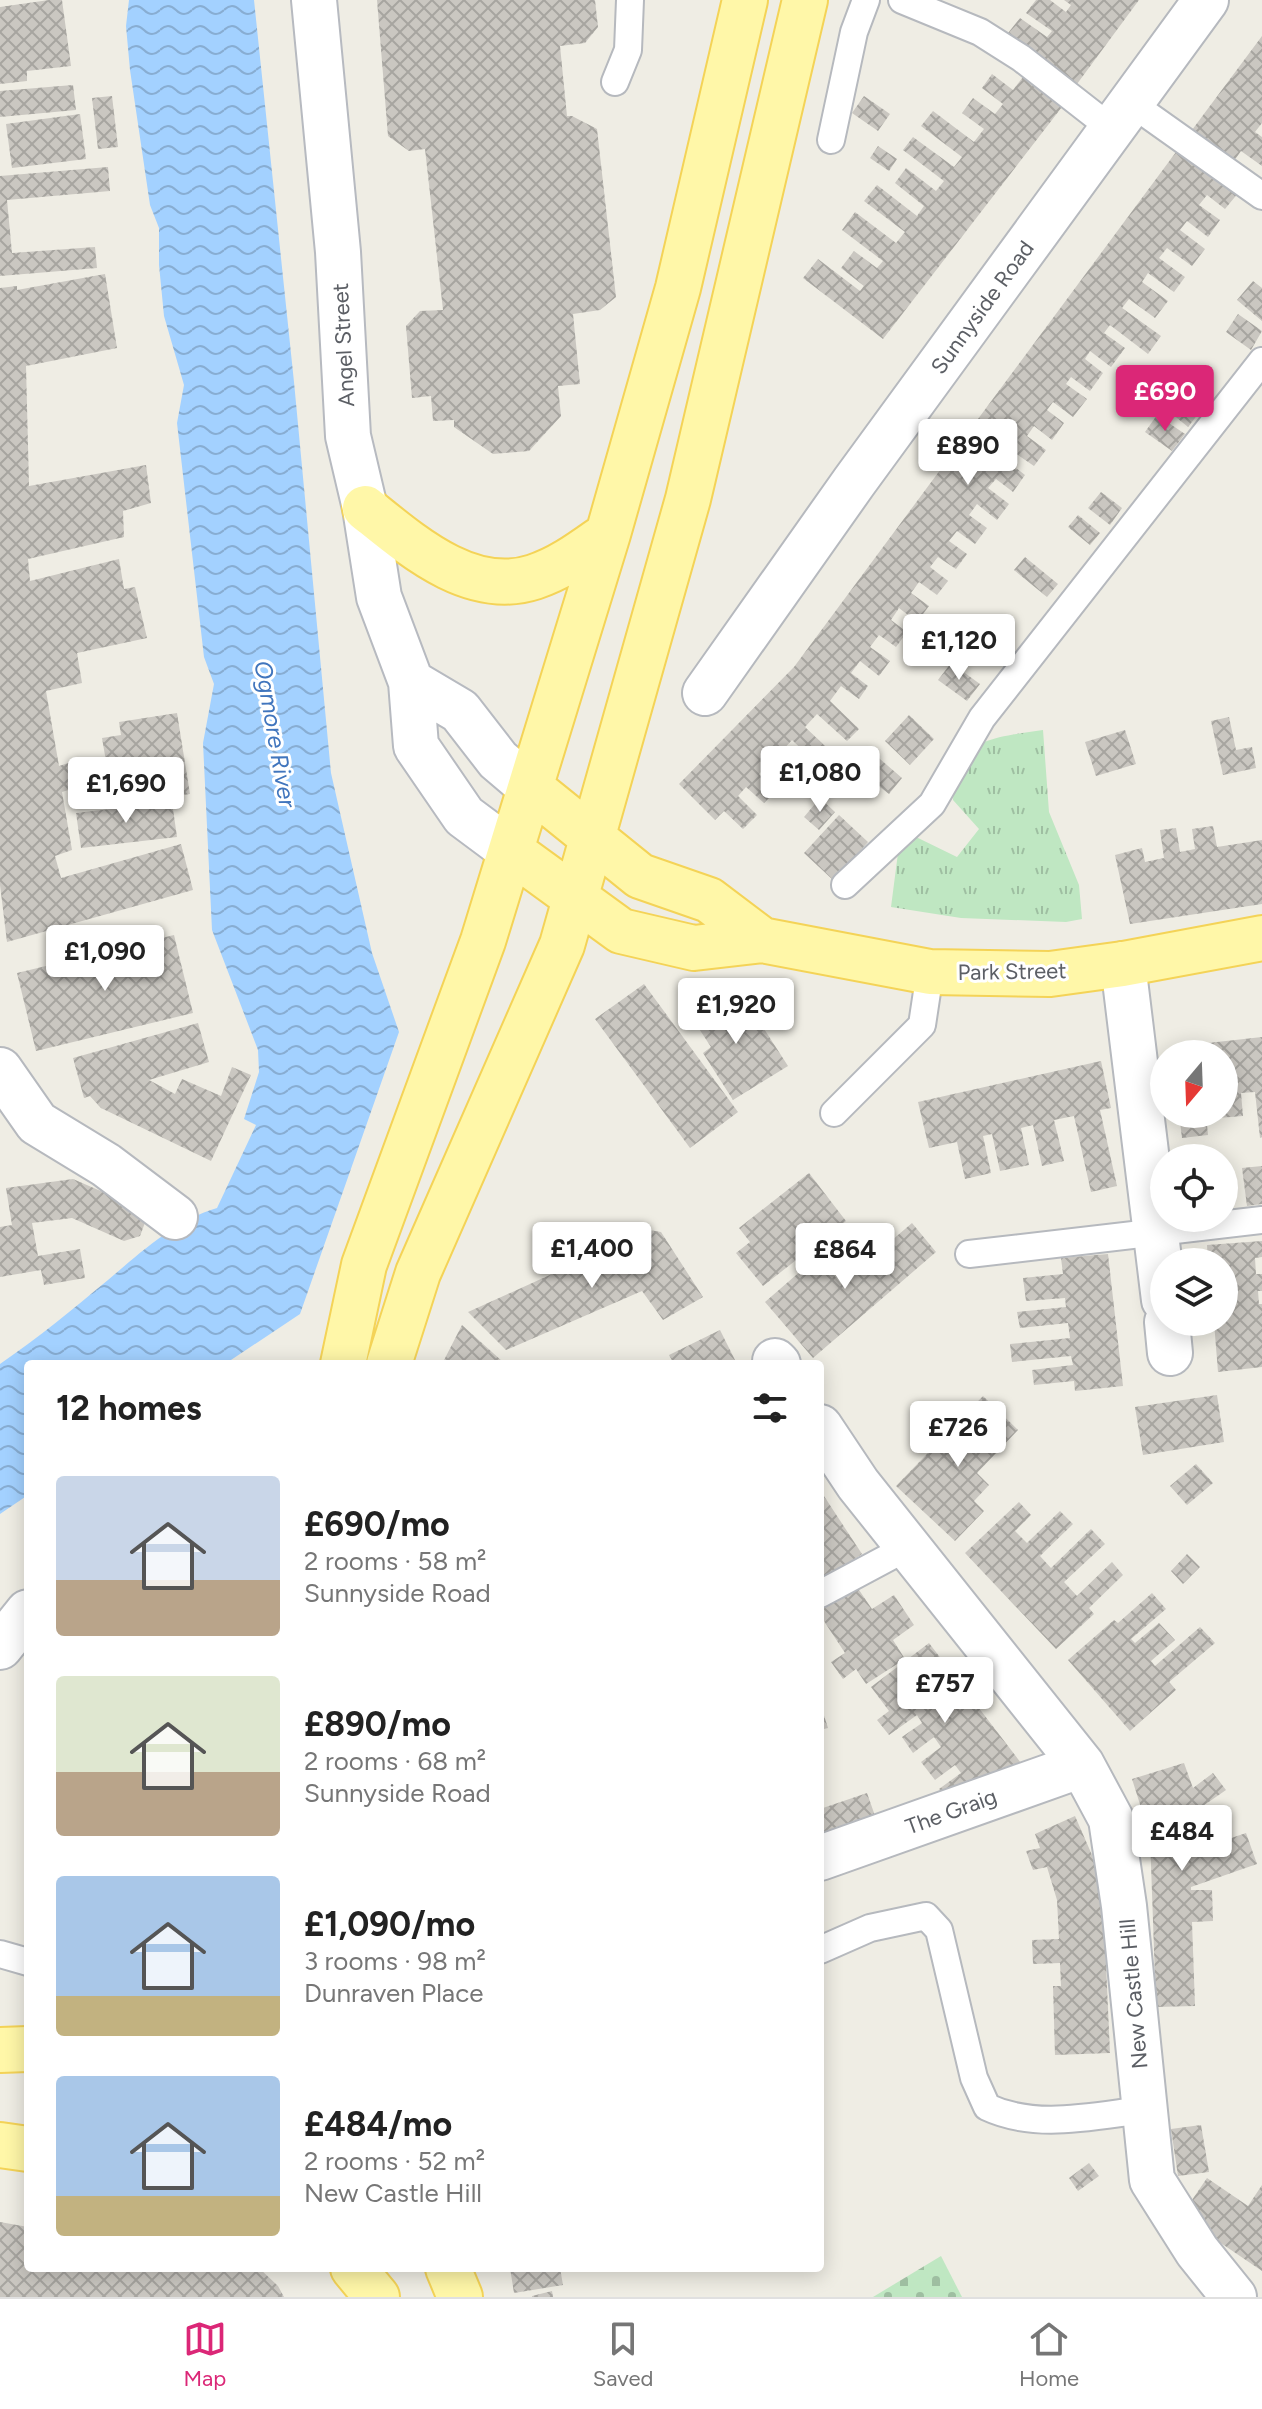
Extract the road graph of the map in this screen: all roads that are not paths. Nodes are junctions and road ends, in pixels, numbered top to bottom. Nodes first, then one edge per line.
1 (314, 0) edge
2 (630, 0) edge
3 (745, 0) edge
4 (805, 0) edge
5 (866, 0) edge
6 (902, 0) edge
7 (1206, 0) edge
8 (615, 82) dead end
9 (1122, 116) junction
10 (831, 140) dead end
11 (1262, 196) edge
12 (1262, 361) edge
13 (365, 508) junction
14 (608, 534) junction
15 (411, 682) junction
16 (705, 693) dead end
17 (531, 788) junction
18 (593, 839) junction
19 (511, 851) junction
20 (845, 885) dead end
21 (575, 898) junction
22 (1262, 938) edge
23 (762, 940) junction
24 (1123, 964) junction
25 (930, 972) junction
26 (0, 1070) edge
27 (834, 1113) dead end
28 (175, 1217) dead end
29 (1262, 1220) edge
30 (1156, 1233) junction
31 (1158, 1248) edge
32 (969, 1254) dead end
33 (344, 1360) edge
34 (390, 1360) edge
35 (824, 1433) edge
36 (908, 1547) junction
37 (824, 1592) edge
38 (24, 1617) edge
39 (0, 1647) edge
40 (1082, 1765) junction
41 (824, 1857) edge
42 (824, 1948) edge
43 (0, 1954) edge
44 (24, 1961) edge
45 (24, 2049) edge
46 (0, 2050) edge
47 (1144, 2110) junction
48 (0, 2145) edge
49 (24, 2148) edge
50 (356, 2272) edge
51 (450, 2272) edge
52 (377, 2297) edge
53 (460, 2297) edge
54 (1234, 2297) edge

1 - 13 street, Angel Street
2 - 8 lane
3 - 14 main road
4 - 18 main road
5 - 10 lane
6 - 9 lane
7 - 9 street, Sunnyside Road
9 - 11 lane
9 - 16 street, Sunnyside Road
12 - 20 lane
13 - 14 main road
13 - 15 street, Angel Street
14 - 17 main road
15 - 17 street
15 - 19 street, Angel Street
17 - 18 main road, Park Street
17 - 19 main road
18 - 21 main road
18 - 23 main road, Park Street
19 - 21 main road, Park Street
19 - 33 main road
21 - 23 main road, Park Street
21 - 34 main road
22 - 24 main road, Park Street
23 - 25 main road, Park Street
24 - 25 main road, Park Street
24 - 30 street
25 - 27 lane
26 - 28 street
29 - 30 lane
30 - 31 street
30 - 32 lane
35 - 36 street, New Castle Hill
36 - 37 lane
36 - 40 street, New Castle Hill
38 - 39 street
40 - 41 street, The Graig
40 - 47 street, New Castle Hill
42 - 47 lane
43 - 44 lane
45 - 46 main road
47 - 54 street, New Castle Hill
48 - 49 main road
50 - 52 main road
51 - 53 main road

